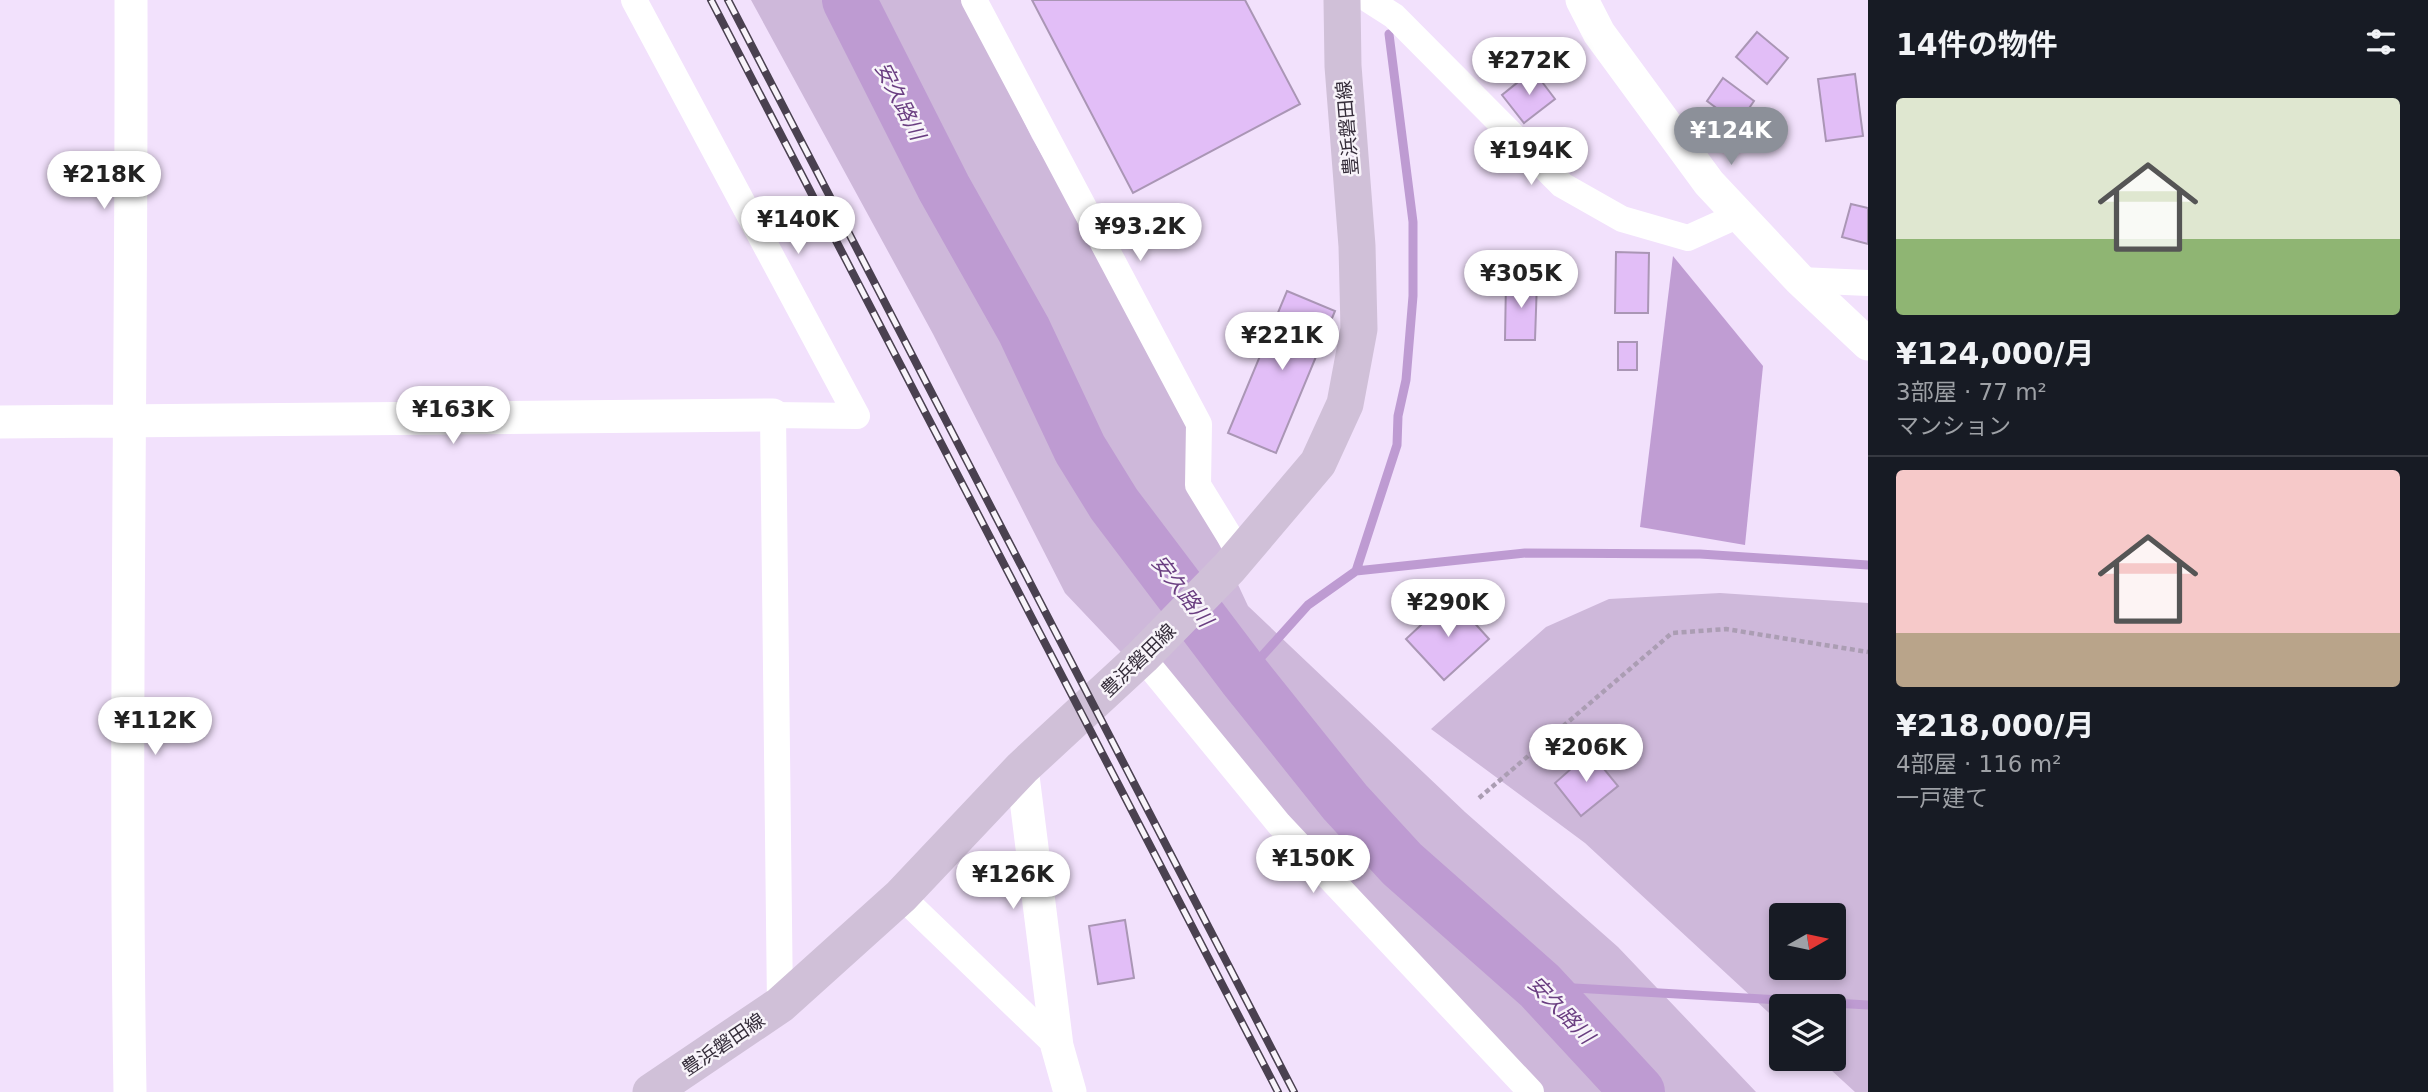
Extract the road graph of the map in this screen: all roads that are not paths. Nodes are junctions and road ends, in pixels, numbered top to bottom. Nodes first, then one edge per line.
1 (131, 0) edge
2 (634, 0) edge
3 (974, 0) edge
4 (1342, 0) edge
5 (1369, 0) edge
6 (1582, 0) edge
7 (1739, 215) junction
8 (1800, 280) junction
9 (1868, 283) edge
10 (1868, 344) edge
11 (773, 415) junction
12 (0, 422) edge
13 (132, 422) junction
14 (1235, 561) junction
15 (1142, 657) junction
16 (1022, 768) junction
17 (901, 896) junction
18 (780, 1005) junction
19 (1057, 1046) junction
20 (130, 1092) edge
21 (651, 1092) edge
22 (1070, 1092) edge
23 (1531, 1092) edge

1 - 13 street
2 - 11 street
3 - 14 street
4 - 14 main road, 豊浜磐田線
5 - 7 street
6 - 7 street
7 - 8 street
8 - 9 street
8 - 10 street
11 - 13 street
11 - 18 street
12 - 13 street
13 - 20 street
14 - 15 main road, 豊浜磐田線
15 - 16 main road, 豊浜磐田線
15 - 23 street
16 - 17 main road, 豊浜磐田線
16 - 19 street
17 - 18 main road, 豊浜磐田線
17 - 19 street
18 - 21 main road, 豊浜磐田線
19 - 22 street

